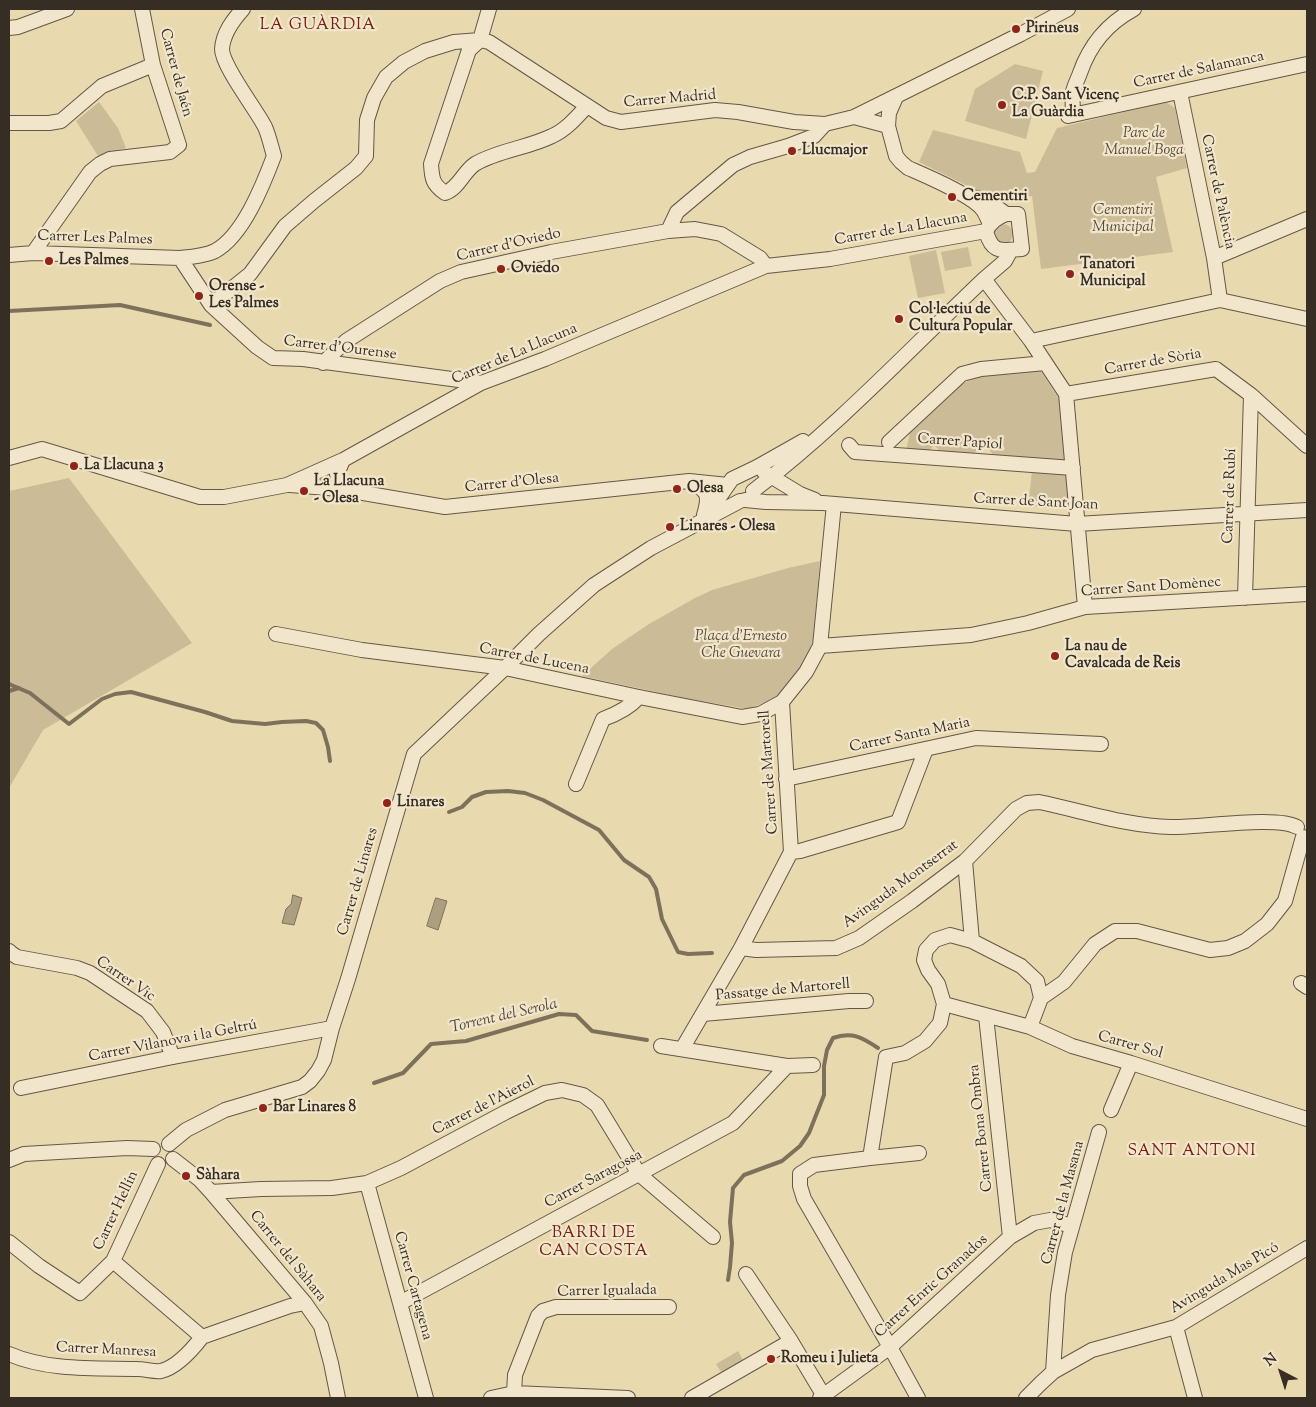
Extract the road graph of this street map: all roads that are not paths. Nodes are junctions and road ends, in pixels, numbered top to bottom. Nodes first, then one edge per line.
1 (67, 9) edge
2 (142, 9) edge
3 (243, 9) edge
4 (489, 9) edge
5 (1068, 9) edge
6 (1134, 9) edge
7 (9, 28) edge
8 (480, 40) junction
9 (1307, 64) edge
10 (154, 65) junction
11 (1180, 92) junction
12 (896, 97) junction
13 (587, 106) junction
14 (854, 117) junction
15 (9, 123) edge
16 (825, 124) junction
17 (888, 126) junction
18 (964, 195) junction
19 (1006, 214) junction
20 (1307, 219) edge
21 (988, 228) junction
22 (668, 231) junction
23 (992, 246) junction
24 (1011, 250) junction
25 (33, 253) junction
26 (9, 255) edge
27 (180, 258) junction
28 (1214, 258) junction
29 (766, 266) junction
30 (984, 279) junction
31 (1220, 300) junction
32 (211, 305) junction
33 (1307, 319) edge
34 (1030, 341) junction
35 (323, 363) junction
36 (1045, 363) junction
37 (481, 383) junction
38 (1066, 394) junction
39 (1251, 395) junction
40 (831, 425) junction
41 (889, 442) dead end
42 (849, 445) dead end
43 (1307, 446) edge
44 (9, 458) edge
45 (794, 458) junction
46 (343, 460) junction
47 (757, 467) junction
48 (1072, 468) junction
49 (740, 476) junction
50 (772, 476) junction
51 (689, 481) junction
52 (287, 485) junction
53 (728, 486) junction
54 (340, 489) junction
55 (790, 489) junction
56 (746, 497) junction
57 (828, 504) junction
58 (1307, 510) edge
59 (1247, 514) junction
60 (703, 520) junction
61 (1077, 524) junction
62 (1307, 594) edge
63 (1245, 598) junction
64 (1085, 607) junction
65 (276, 634) dead end
66 (820, 646) junction
67 (505, 668) junction
68 (639, 697) junction
69 (782, 702) junction
70 (1102, 744) dead end
71 (926, 749) junction
72 (786, 779) junction
73 (576, 784) dead end
74 (1304, 831) edge
75 (792, 852) junction
76 (965, 860) junction
77 (972, 941) junction
78 (741, 948) junction
79 (9, 950) edge
80 (1041, 998) junction
81 (866, 1001) dead end
82 (944, 1004) junction
83 (703, 1014) junction
84 (986, 1016) junction
85 (1030, 1027) junction
86 (332, 1028) junction
87 (661, 1046) dead end
88 (682, 1049) junction
89 (173, 1057) junction
90 (1131, 1063) junction
91 (813, 1065) dead end
92 (787, 1066) junction
93 (21, 1088) dead end
94 (1111, 1110) dead end
95 (1307, 1119) edge
96 (1099, 1132) dead end
97 (169, 1144) junction
98 (152, 1149) junction
99 (919, 1153) dead end
100 (870, 1158) junction
101 (173, 1159) junction
102 (9, 1160) edge
103 (158, 1164) junction
104 (639, 1174) junction
105 (367, 1183) junction
106 (212, 1192) junction
107 (1072, 1226) junction
108 (713, 1237) dead end
109 (1010, 1237) junction
110 (9, 1242) edge
111 (1307, 1248) edge
112 (113, 1261) junction
113 (746, 1274) dead end
114 (305, 1303) junction
115 (400, 1303) junction
116 (670, 1306) dead end
117 (1176, 1328) junction
118 (202, 1337) junction
119 (790, 1341) junction
120 (890, 1347) junction
121 (9, 1354) edge
122 (1054, 1372) junction
123 (514, 1393) junction
124 (552, 1396) edge
125 (579, 1397) edge
126 (601, 1397) edge
127 (338, 1398) edge
128 (426, 1398) edge
129 (491, 1398) edge
130 (628, 1398) edge
131 (692, 1398) edge
132 (823, 1398) edge
133 (918, 1398) edge
134 (1026, 1398) edge
135 (1195, 1398) edge

1 - 7 street
2 - 10 street, Carrer de Jaén
3 - 27 street, Carrer Les Palmes
4 - 8 street
5 - 12 street, Carrer Madrid
6 - 11 street, Carrer de Salamanca
8 - 13 street, Carrer Madrid
8 - 13 street
8 - 32 street
9 - 11 street, Carrer de Salamanca
10 - 15 street
10 - 25 street, Carrer de Jaén
11 - 28 street, Carrer de Palència
12 - 14 street, Carrer Madrid
12 - 17 street
13 - 16 street, Carrer Madrid
14 - 16 street, Carrer Madrid
14 - 17 street, Carrer Madrid
16 - 22 street
17 - 18 street
18 - 19 street
18 - 21 street
19 - 21 street
19 - 24 street
20 - 28 street
21 - 23 street
21 - 29 street, Carrer de La Llacuna
22 - 29 street, Carrer d'Oviedo
22 - 35 street, Carrer d'Oviedo
23 - 24 street
23 - 30 street, Carrer de Linares
24 - 30 street, Carrer de Linares
25 - 26 street, Carrer Les Palmes
25 - 27 street, Carrer Les Palmes
27 - 32 street, Carrer d'Ourense
28 - 31 street, Carrer de Palència
29 - 37 street, Carrer de La Llacuna
30 - 34 street
30 - 40 street, Carrer de Linares
31 - 33 street
31 - 34 street
32 - 35 street, Carrer d'Ourense
34 - 36 street
35 - 37 street, Carrer d'Ourense
36 - 38 street
36 - 41 street, Carrer Papiol
37 - 46 street, Carrer de La Llacuna
38 - 39 street, Carrer de Sòria
38 - 48 street
39 - 43 street, Carrer de Sòria
39 - 59 street, Carrer de Rubí
40 - 45 street, Carrer de Linares
40 - 47 street, Carrer de Linares
42 - 48 street, Carrer Papiol
44 - 52 street, Carrer de La Llacuna
45 - 50 street, Carrer de Linares
45 - 55 street
46 - 52 street, Carrer de La Llacuna
46 - 54 street
47 - 49 street, Carrer de Linares
47 - 50 street, Carrer de Sant Joan
48 - 61 street
49 - 53 street
49 - 56 street
50 - 55 street, Carrer de Sant Joan
50 - 56 street, Carrer de Linares
51 - 53 street, Carrer d'Olesa
51 - 54 street, Carrer d'Olesa
51 - 60 street
52 - 54 street, Carrer d'Olesa
53 - 56 street
53 - 60 street, Carrer de Linares
55 - 57 street, Carrer de Sant Joan
56 - 57 street, Carrer de Sant Joan
56 - 60 street, Carrer de Linares
57 - 61 street, Carrer de Sant Joan
57 - 66 street, Carrer de Martorell
58 - 59 street, Carrer de Sant Joan
59 - 61 street, Carrer de Sant Joan
59 - 63 street, Carrer de Rubí
60 - 67 street, Carrer de Linares
61 - 64 street
62 - 63 street, Carrer Sant Domènec
63 - 64 street, Carrer Sant Domènec
64 - 66 street, Carrer Sant Domènec
65 - 67 street, Carrer de Lucena
66 - 69 street, Carrer de Martorell
67 - 68 street, Carrer de Lucena
67 - 86 street, Carrer de Linares
68 - 69 street, Carrer de Lucena
68 - 73 street
69 - 72 street, Carrer de Martorell
70 - 71 street, Carrer Santa Maria
71 - 72 street, Carrer Santa Maria
71 - 75 street
72 - 75 street, Carrer de Martorell
74 - 76 street, Avinguda Montserrat
74 - 80 street
75 - 78 street, Carrer de Martorell
76 - 77 street
76 - 78 street, Avinguda Montserrat
77 - 80 street
77 - 82 street
78 - 83 street, Carrer de Martorell
79 - 89 street, Carrer Vic
80 - 85 street
81 - 83 street, Passatge de Martorell
82 - 84 street, Carrer Sol
82 - 100 street
83 - 88 street, Carrer de Martorell
84 - 85 street, Carrer Sol
84 - 109 street, Carrer Bona Ombra
85 - 90 street, Carrer Sol
86 - 89 street, Carrer Vilanova i la Geltrú
86 - 97 street, Carrer de Linares
87 - 88 street
88 - 92 street
89 - 93 street, Carrer Vilanova i la Geltrú
90 - 94 street
90 - 95 street, Carrer Sol
91 - 92 street
92 - 104 street, Carrer Saragossa
96 - 107 street, Carrer de la Masana
97 - 98 street
97 - 101 street
98 - 102 street
98 - 103 street
99 - 100 street
100 - 120 street
101 - 103 street
101 - 106 street, Carrer del Sàhara
103 - 112 street, Carrer Hellín
104 - 105 street, Carrer de l'Aierol
104 - 108 street, Carrer de l'Aierol
104 - 115 street, Carrer Saragossa
105 - 106 street, Carrer de l'Aierol
105 - 115 street, Carrer Cartagena
106 - 114 street, Carrer del Sàhara
107 - 109 street, Carrer Enric Granados
107 - 122 street, Carrer de la Masana
109 - 120 street, Carrer Enric Granados
110 - 112 street, Carrer Hellín
111 - 117 street, Avinguda Mas Picó
112 - 118 street
113 - 119 street
114 - 118 street, Carrer Manresa
114 - 127 street, Carrer del Sàhara
115 - 128 street, Carrer Cartagena
116 - 123 street, Carrer Igualada
117 - 122 street, Avinguda Mas Picó
117 - 135 street
118 - 121 street, Carrer Manresa
119 - 131 street
119 - 132 street
120 - 132 street, Carrer Enric Granados
120 - 133 street
122 - 134 street, Avinguda Mas Picó
123 - 124 street
123 - 129 street
124 - 125 street
125 - 126 street
126 - 130 street

